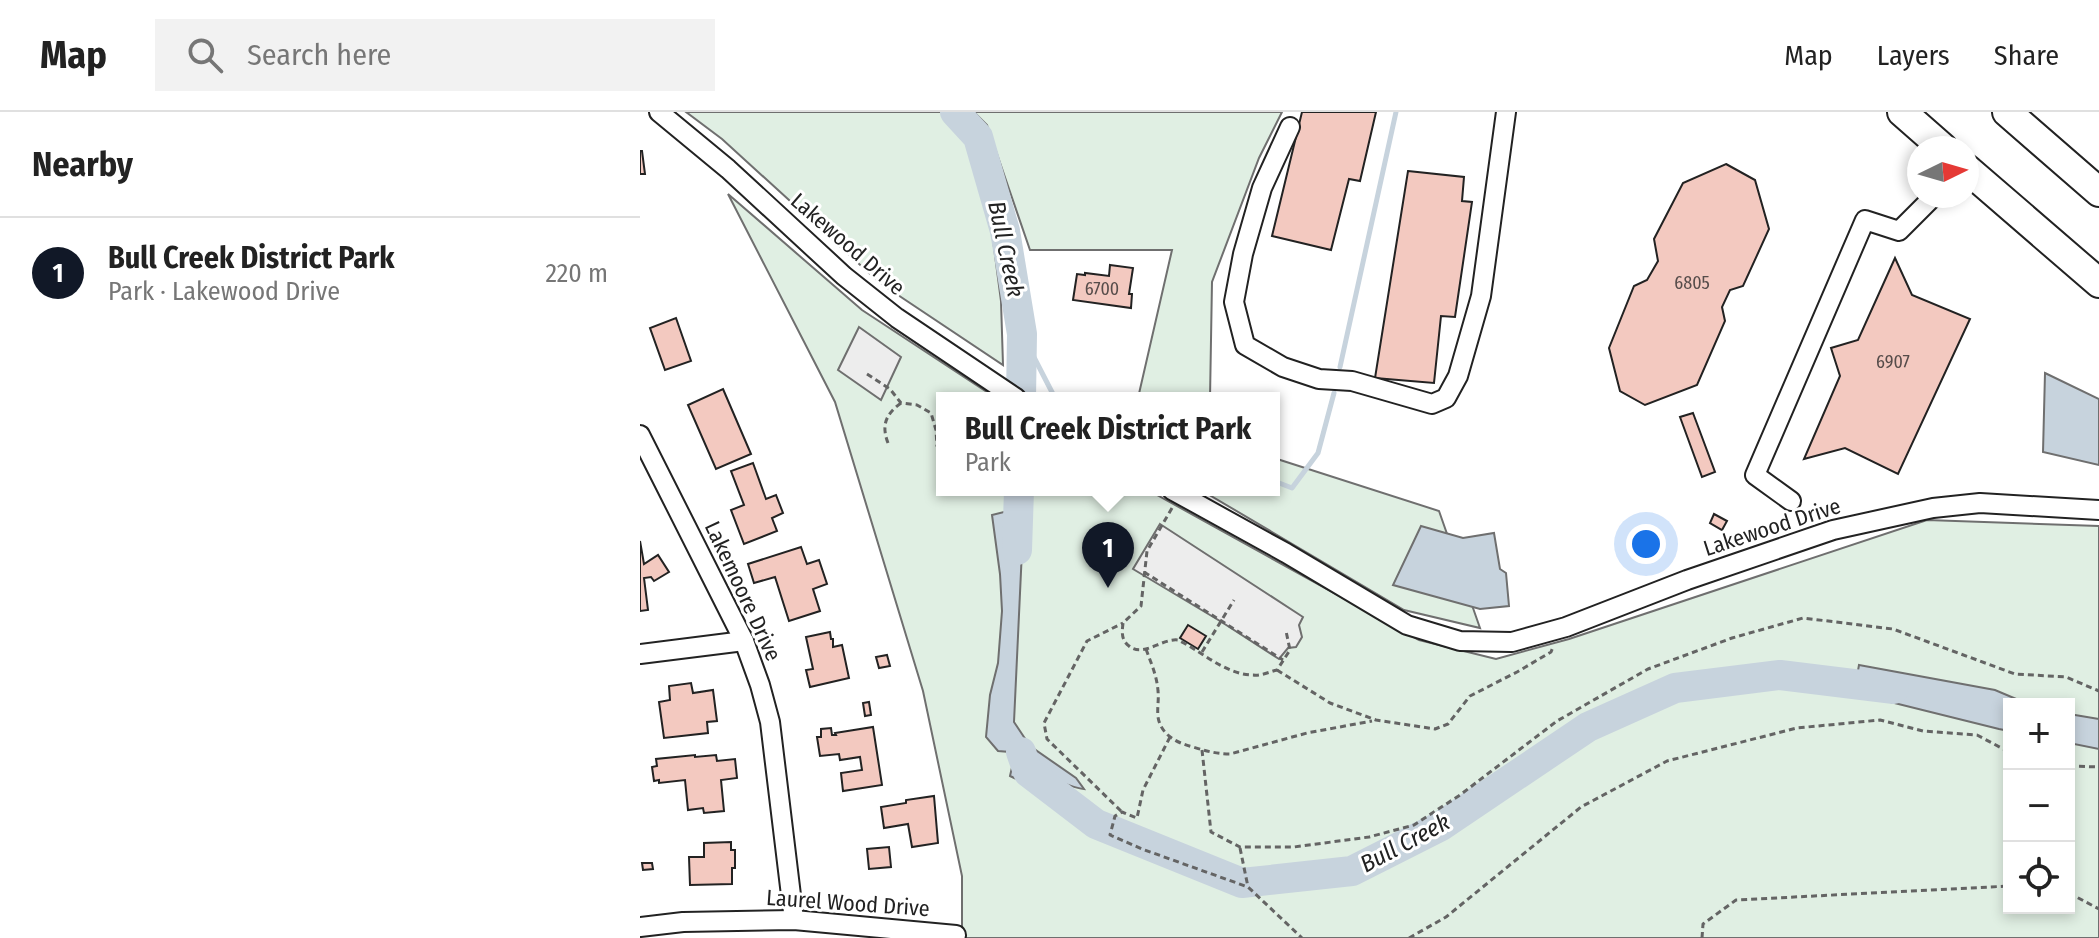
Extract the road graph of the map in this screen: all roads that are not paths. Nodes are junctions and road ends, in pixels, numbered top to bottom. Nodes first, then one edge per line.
1 (659, 112) edge
2 (1506, 112) edge
3 (1902, 112) edge
4 (2007, 112) edge
5 (1290, 127) dead end
6 (1929, 136) edge
7 (1979, 179) edge
8 (2099, 192) edge
9 (1922, 208) edge
10 (2099, 283) edge
11 (1007, 392) edge
12 (640, 435) edge
13 (1182, 496) edge
14 (1791, 501) dead end
15 (2099, 510) edge
16 (744, 641) junction
17 (640, 654) edge
18 (794, 920) junction
19 (640, 927) edge
20 (956, 935) dead end

1 - 11 street, Lakewood Drive
2 - 5 street
3 - 6 highway
4 - 8 highway
7 - 10 highway
9 - 14 street
12 - 16 street, Lakemoore Drive
13 - 15 street, Lakewood Drive
16 - 17 street
16 - 18 street, Lakemoore Drive
18 - 19 street, Laurel Wood Drive
18 - 20 street, Laurel Wood Drive

